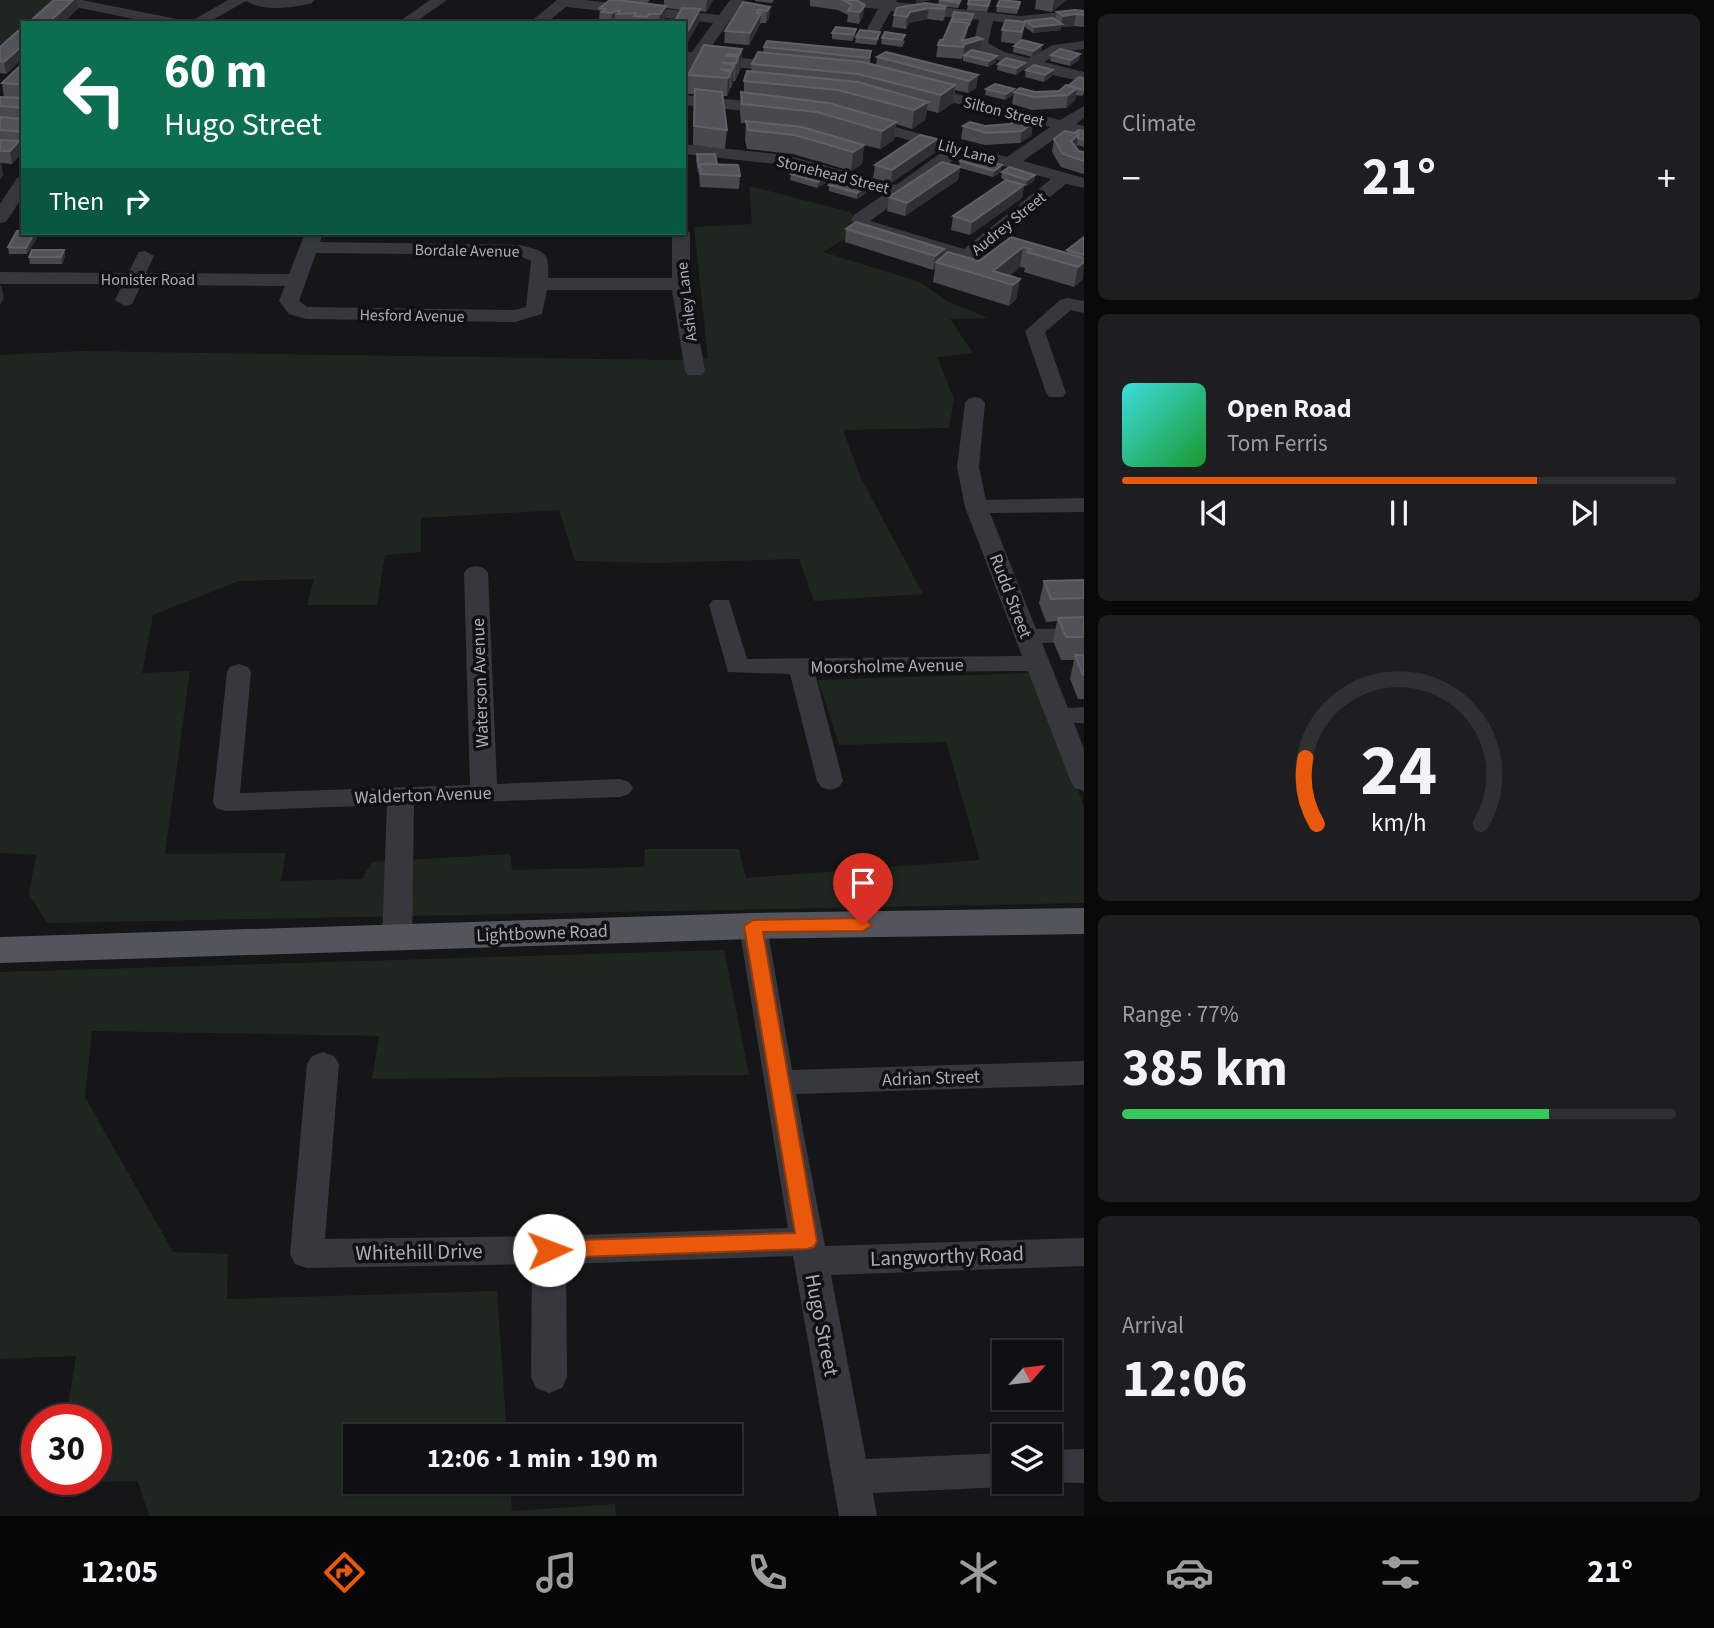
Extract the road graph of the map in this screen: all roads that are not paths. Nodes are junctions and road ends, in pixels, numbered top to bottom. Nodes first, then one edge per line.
1 (60, 0) edge
2 (239, 0) edge
3 (252, 0) edge
4 (307, 0) edge
5 (440, 0) edge
6 (737, 0) edge
7 (833, 0) edge
8 (565, 1) edge
9 (888, 3) edge
10 (92, 7) junction
11 (1084, 14) edge
12 (987, 17) junction
13 (721, 20) junction
14 (75, 21) edge
15 (166, 21) edge
16 (199, 21) edge
17 (410, 21) edge
18 (539, 21) edge
19 (874, 29) edge
20 (1083, 45) edge
21 (690, 57) edge
22 (1032, 63) junction
23 (802, 69) edge
24 (1084, 76) edge
25 (907, 86) edge
26 (686, 100) edge
27 (794, 111) edge
28 (1084, 111) edge
29 (848, 119) edge
30 (1064, 126) junction
31 (1084, 131) edge
32 (686, 149) edge
33 (958, 149) junction
34 (1010, 163) junction
35 (19, 177) edge
36 (1064, 177) junction
37 (1084, 183) edge
38 (899, 191) junction
39 (0, 218) edge
40 (681, 235) edge
41 (311, 240) edge
42 (145, 256) dead end
43 (959, 262) joint
44 (0, 278) edge
45 (135, 279) junction
46 (296, 280) junction
47 (538, 284) junction
48 (681, 284) junction
49 (125, 300) dead end
50 (1084, 307) edge
51 (695, 372) dead end
52 (1056, 393) dead end
53 (975, 403) dead end
54 (1084, 505) edge
55 (976, 507) junction
56 (475, 573) dead end
57 (721, 605) dead end
58 (1084, 635) edge
59 (1026, 636) junction
60 (1037, 663) junction
61 (801, 668) junction
62 (239, 672) dead end
63 (1084, 715) edge
64 (1057, 716) junction
65 (830, 781) dead end
66 (1084, 782) edge
67 (620, 788) dead end
68 (484, 793) junction
69 (401, 796) junction
70 (1084, 921) edge
71 (753, 926) junction
72 (397, 937) junction
73 (0, 950) edge
74 (323, 1064) dead end
75 (1084, 1073) edge
76 (778, 1082) junction
77 (549, 1250) junction
78 (808, 1251) junction
79 (1084, 1252) edge
80 (550, 1377) dead end
81 (1084, 1466) edge
82 (1062, 1467) edge
83 (992, 1470) edge
84 (851, 1477) junction
85 (858, 1516) edge

1 - 10 street
2 - 16 street
3 - 4 street
5 - 17 street
6 - 13 street
7 - 9 street
8 - 13 street
8 - 18 street
9 - 12 street
9 - 19 street
10 - 14 street
10 - 15 street
11 - 12 street
12 - 22 street
13 - 21 street
20 - 22 street
21 - 23 street
22 - 24 street
25 - 30 street, Silton Street
26 - 27 street
28 - 30 street
29 - 33 street, Lily Lane
30 - 31 street, Silton Street
30 - 34 street
32 - 38 street, Stonehead Street
33 - 34 street, Lily Lane
33 - 38 street
34 - 36 street, Lily Lane
35 - 39 street
36 - 37 street, Lily Lane
36 - 43 street, Audrey Street
38 - 43 street
40 - 48 street, Ashley Lane
41 - 46 street
41 - 47 street, Bordale Avenue
42 - 45 street
44 - 45 street, Honister Road
45 - 46 street, Honister Road
45 - 49 street
46 - 47 street, Hesford Avenue
47 - 48 street
48 - 51 street, Ashley Lane
50 - 52 street
53 - 55 street, Rudd Street
54 - 55 street
55 - 59 street, Rudd Street
56 - 68 street, Waterson Avenue
57 - 61 street, Moorsholme Avenue
58 - 59 street
59 - 60 street, Rudd Street
60 - 61 street, Moorsholme Avenue
60 - 64 street, Rudd Street
61 - 65 street
62 - 69 street, Walderton Avenue
63 - 64 street
64 - 66 street, Rudd Street
67 - 68 street, Walderton Avenue
68 - 69 street, Walderton Avenue
69 - 72 street
70 - 71 main road, Lightbowne Road
71 - 72 main road, Lightbowne Road
71 - 76 street, Hugo Street
72 - 73 main road, Lightbowne Road
74 - 77 street, Whitehill Drive
75 - 76 street, Adrian Street
76 - 78 street, Hugo Street
77 - 78 street, Whitehill Drive
77 - 80 street
78 - 79 street, Langworthy Road
78 - 84 street, Hugo Street
81 - 82 street
83 - 84 street
84 - 85 street, Hugo Street

